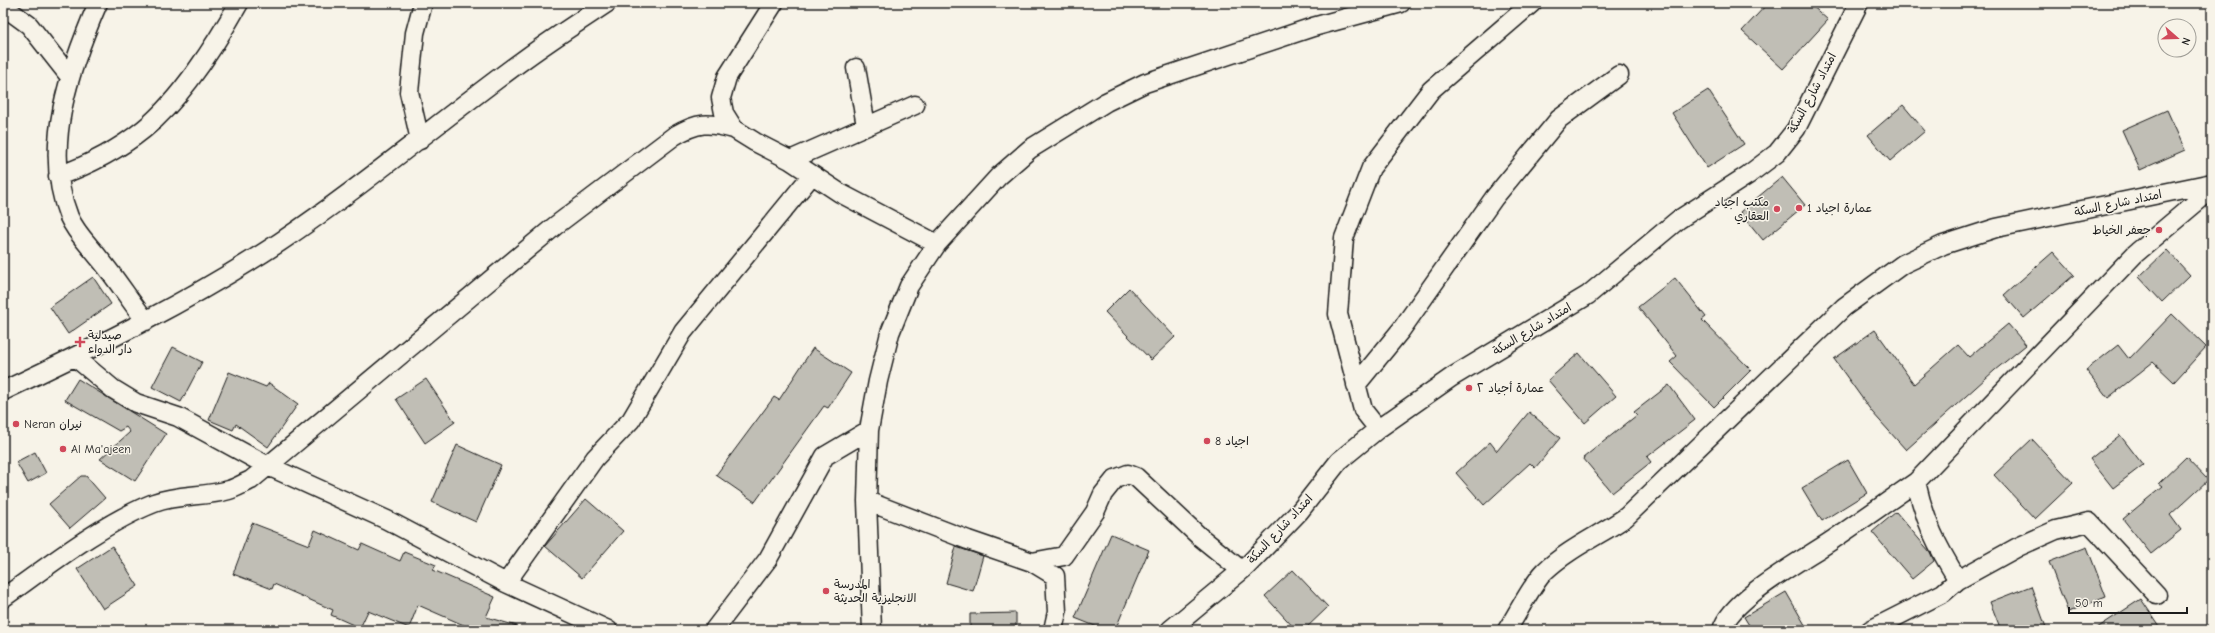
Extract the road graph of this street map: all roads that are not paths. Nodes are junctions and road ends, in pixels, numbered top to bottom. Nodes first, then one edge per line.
1 (98, 3) edge
2 (239, 3) edge
3 (423, 3) edge
4 (607, 3) edge
5 (774, 3) edge
6 (1401, 3) edge
7 (1532, 3) edge
8 (1859, 3) edge
9 (3, 6) edge
10 (856, 68) dead end
11 (1619, 75) dead end
12 (70, 77) junction
13 (915, 105) dead end
14 (866, 126) junction
15 (734, 129) junction
16 (420, 140) junction
17 (790, 160) junction
18 (812, 175) junction
19 (58, 176) junction
20 (2212, 183) edge
21 (2212, 189) edge
22 (937, 244) junction
23 (146, 322) junction
24 (75, 358) junction
25 (1356, 384) junction
26 (3, 391) edge
27 (1378, 429) junction
28 (870, 430) junction
29 (268, 466) junction
30 (1916, 482) junction
31 (867, 500) junction
32 (1032, 562) junction
33 (1241, 570) junction
34 (1958, 580) junction
35 (506, 583) junction
36 (2157, 595) dead end
37 (3, 598) edge
38 (608, 630) edge
39 (714, 630) edge
40 (872, 630) edge
41 (1053, 630) edge
42 (1170, 630) edge
43 (1507, 630) edge
44 (1722, 630) edge
45 (1870, 630) edge

1 - 12 street
2 - 19 street
3 - 16 street
4 - 16 street
5 - 15 street
6 - 22 street
7 - 25 street
8 - 27 street, امتداد شارع السكة
9 - 12 street
10 - 14 street
11 - 25 street
12 - 19 street
13 - 14 street
14 - 17 street
15 - 17 street
15 - 29 street
16 - 23 street
17 - 18 street
18 - 22 street
18 - 35 street
19 - 23 street
20 - 43 street, امتداد شارع السكة
21 - 30 street
22 - 28 street
23 - 24 street
24 - 26 street
24 - 29 street
25 - 27 street
27 - 33 street, امتداد شارع السكة
28 - 31 street
28 - 39 street
29 - 35 street
29 - 37 street
30 - 34 street
30 - 44 street
31 - 32 street
31 - 40 street
32 - 33 street
32 - 41 street
33 - 42 street, امتداد شارع السكة
34 - 36 street
34 - 45 street
35 - 38 street

